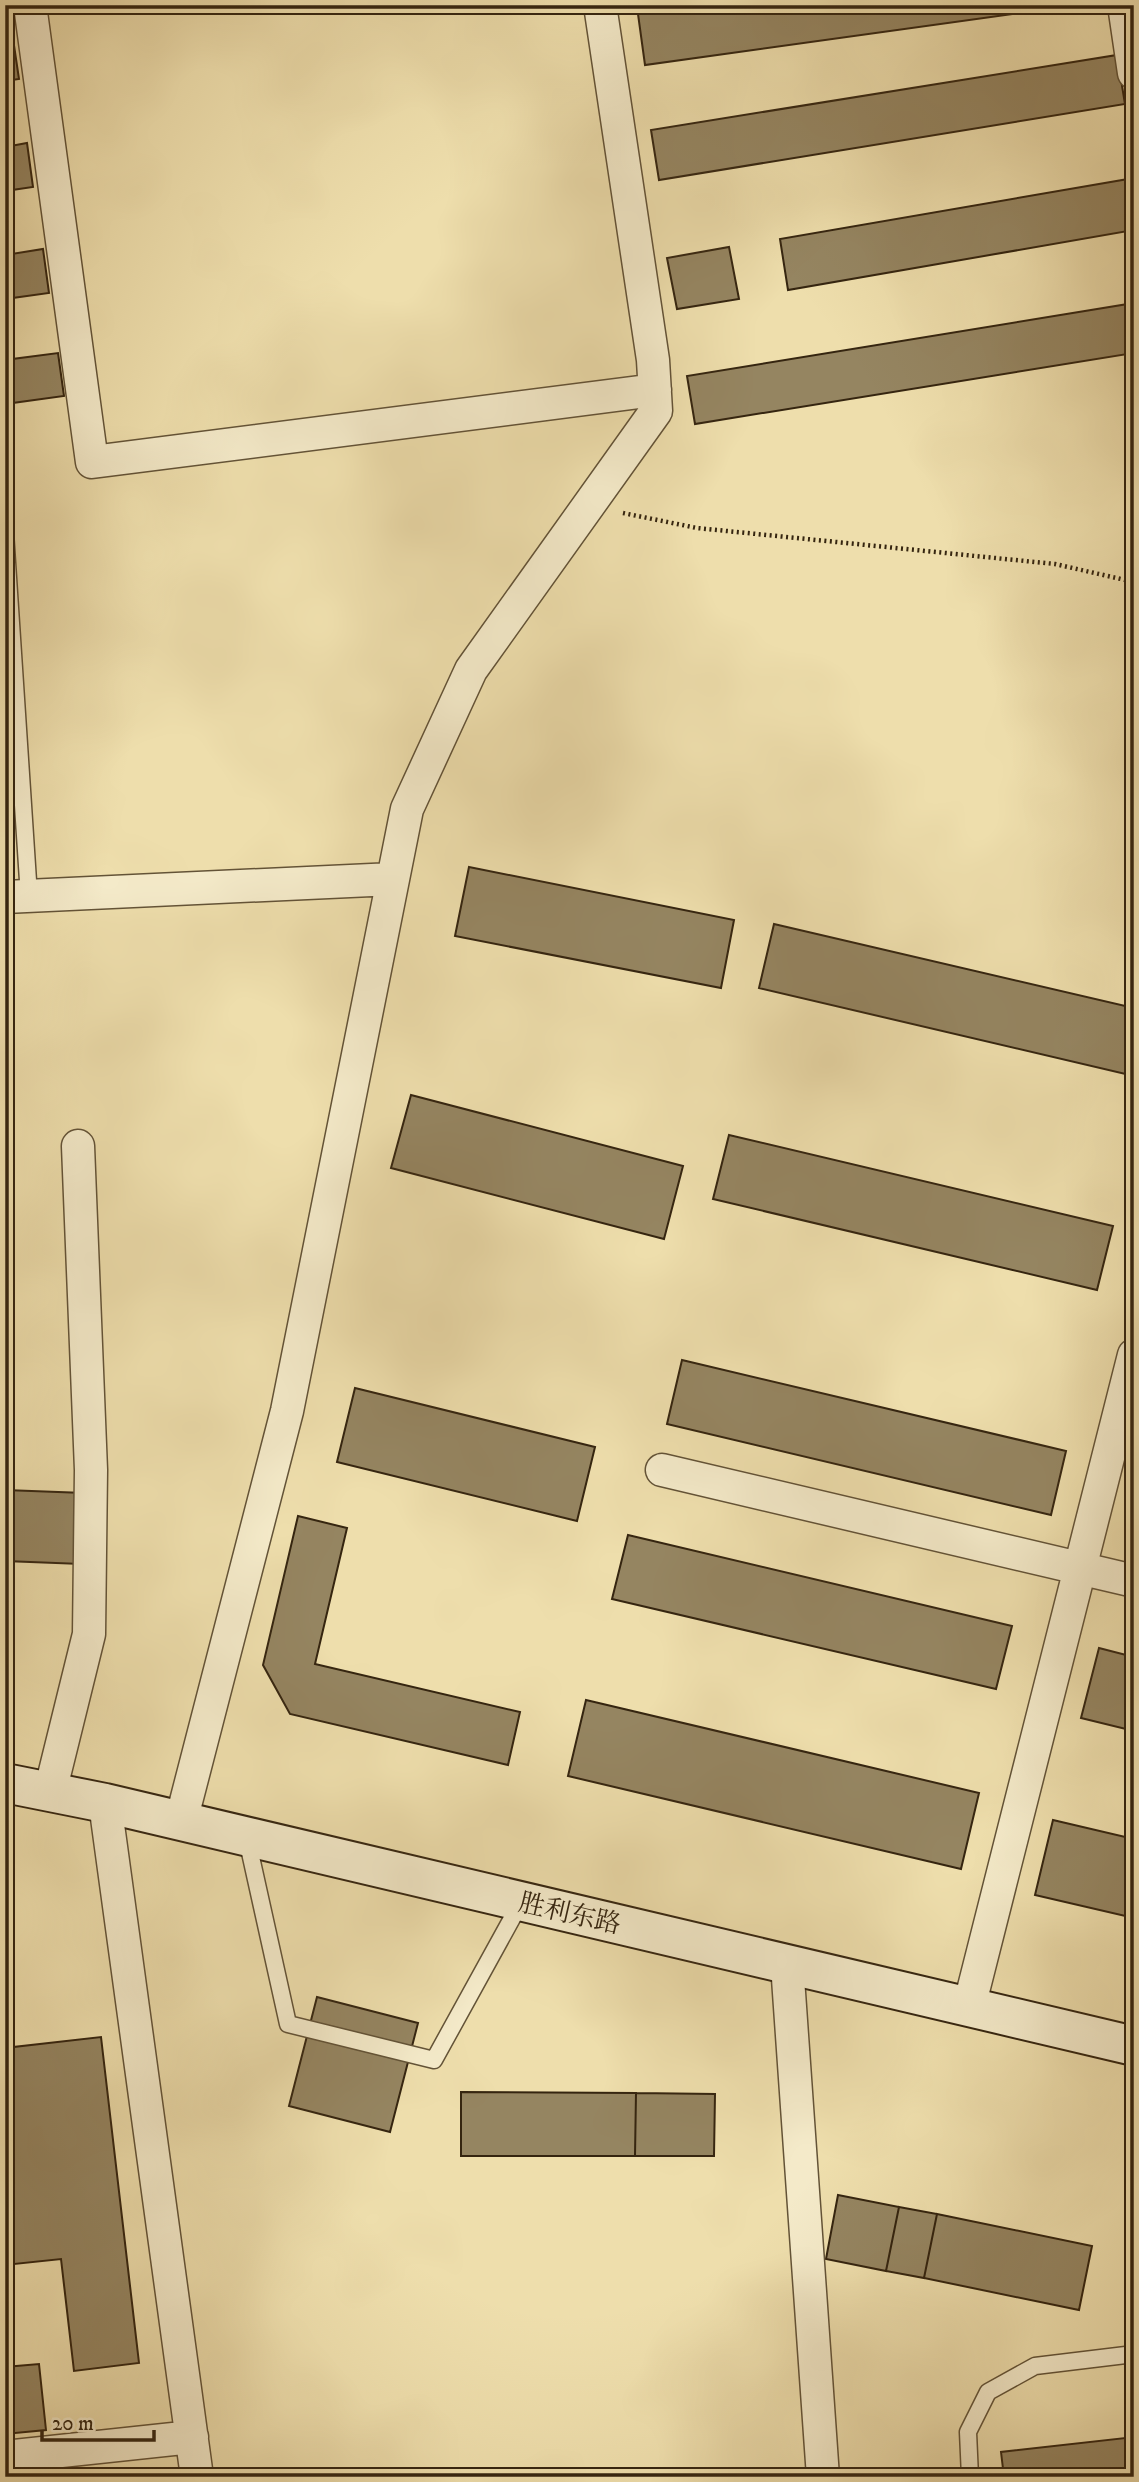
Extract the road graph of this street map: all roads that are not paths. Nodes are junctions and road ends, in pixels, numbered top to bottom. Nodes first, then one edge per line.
1 (30, 5) edge
2 (600, 5) edge
3 (1124, 5) edge
4 (1134, 73) edge
5 (655, 390) junction
6 (5, 532) edge
7 (393, 879) junction
8 (17, 897) edge
9 (78, 1146) dead end
10 (1134, 1355) edge
11 (662, 1470) dead end
12 (1080, 1569) junction
13 (1134, 1581) edge
14 (5, 1783) edge
15 (50, 1792) junction
16 (105, 1803) junction
17 (181, 1821) junction
18 (247, 1836) junction
19 (521, 1902) junction
20 (787, 1964) junction
21 (969, 2007) junction
22 (1134, 2046) edge
23 (1134, 2354) edge
24 (192, 2437) junction
25 (5, 2457) edge
26 (197, 2477) edge
27 (823, 2477) edge
28 (970, 2477) edge

1 - 5 street
2 - 5 street
3 - 4 street
5 - 7 street
6 - 8 lane
7 - 8 street
7 - 17 street
9 - 15 street
10 - 12 street
11 - 12 street
12 - 13 street
12 - 21 street
14 - 15 main road, 胜利东路
15 - 16 main road, 胜利东路
16 - 17 main road, 胜利东路
16 - 24 street
17 - 18 main road, 胜利东路
18 - 19 main road, 胜利东路
18 - 19 lane
19 - 20 main road, 胜利东路
20 - 21 main road, 胜利东路
20 - 27 street
21 - 22 main road, 胜利东路
23 - 28 lane
24 - 25 street
24 - 26 street

